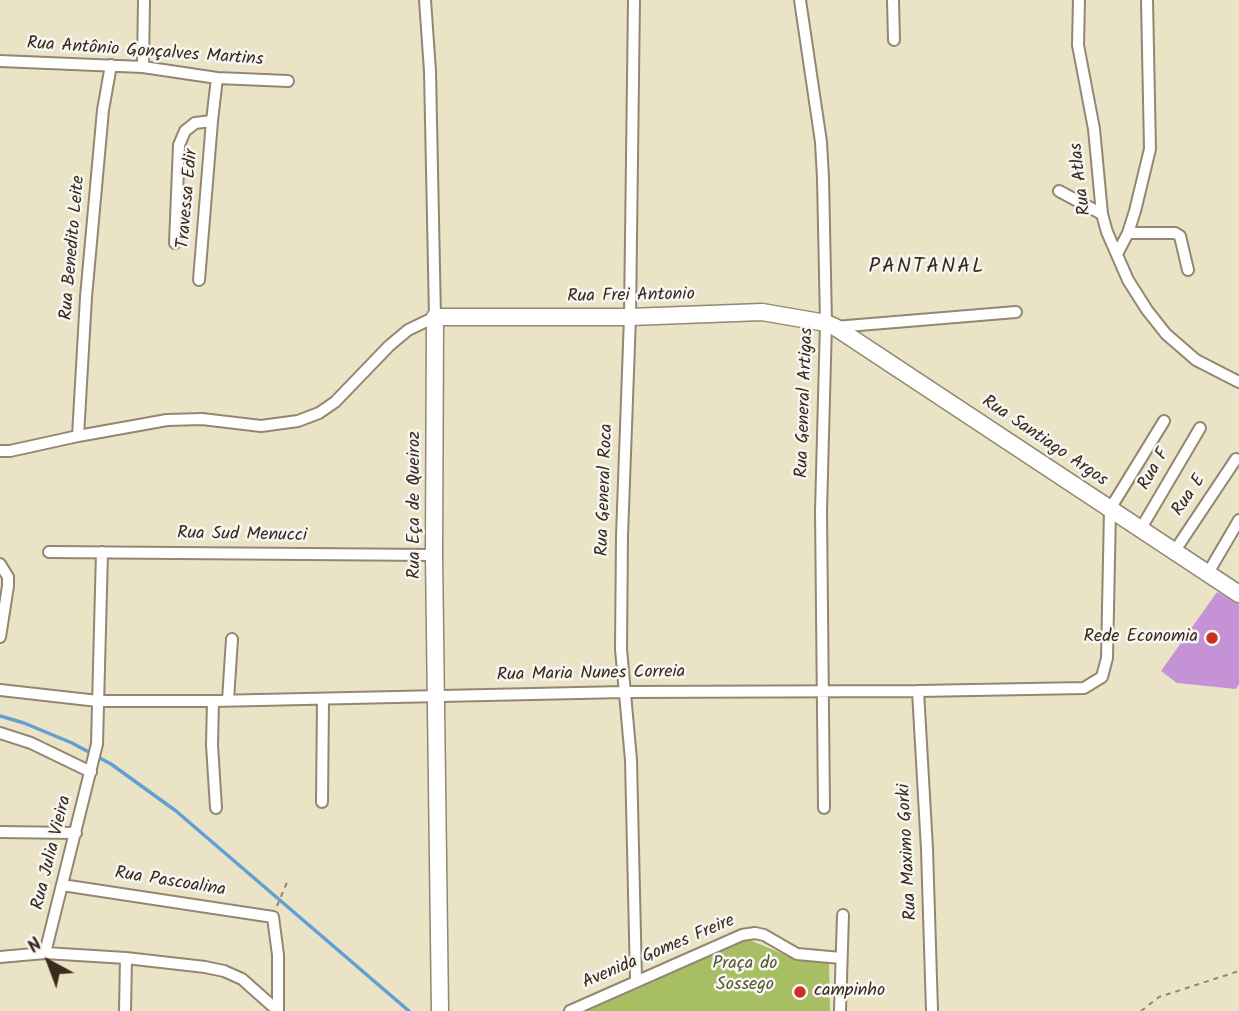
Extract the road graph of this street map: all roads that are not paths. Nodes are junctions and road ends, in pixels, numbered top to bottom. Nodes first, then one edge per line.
1 (145, 0) edge
2 (425, 0) edge
3 (635, 0) edge
4 (800, 0) edge
5 (893, 0) edge
6 (1079, 0) edge
7 (1147, 0) edge
8 (894, 40) dead end
9 (0, 61) edge
10 (111, 65) junction
11 (143, 67) junction
12 (218, 78) junction
13 (288, 81) dead end
14 (212, 121) junction
15 (1059, 191) dead end
16 (1102, 214) junction
17 (1128, 233) junction
18 (175, 243) dead end
19 (1117, 254) junction
20 (1188, 270) dead end
21 (199, 280) dead end
22 (1016, 312) dead end
23 (435, 317) junction
24 (630, 317) junction
25 (831, 325) junction
26 (1239, 382) edge
27 (1164, 421) dead end
28 (1200, 428) dead end
29 (78, 436) junction
30 (0, 451) edge
31 (1236, 459) dead end
32 (1110, 509) junction
33 (1239, 520) edge
34 (1140, 530) junction
35 (49, 552) dead end
36 (102, 552) junction
37 (1174, 552) junction
38 (434, 555) junction
39 (0, 564) edge
40 (1208, 573) junction
41 (1239, 594) edge
42 (0, 637) edge
43 (232, 639) dead end
44 (0, 690) edge
45 (825, 690) junction
46 (918, 691) junction
47 (624, 692) junction
48 (437, 696) junction
49 (323, 699) junction
50 (229, 700) junction
51 (98, 701) junction
52 (213, 701) junction
53 (0, 733) edge
54 (93, 766) junction
55 (322, 802) dead end
56 (216, 808) dead end
57 (824, 808) dead end
58 (0, 832) edge
59 (76, 833) junction
60 (62, 884) junction
61 (843, 915) dead end
62 (45, 953) junction
63 (0, 957) edge
64 (126, 958) junction
65 (841, 958) junction
66 (636, 980) junction
67 (125, 1011) edge
68 (278, 1011) edge
69 (440, 1011) edge
70 (570, 1011) edge
71 (840, 1011) edge
72 (932, 1011) edge

1 - 11 street
2 - 23 street, Rua Eça de Queiroz
3 - 24 street, Rua General Roca
4 - 25 street, Rua General Artigas
5 - 8 street
6 - 16 street, Rua Atlas
7 - 17 street
9 - 10 street, Rua Antônio Gonçalves Martins
10 - 11 street, Rua Antônio Gonçalves Martins
10 - 29 street, Rua Benedito Leite
11 - 12 street, Rua Antônio Gonçalves Martins
12 - 13 street, Rua Antônio Gonçalves Martins
12 - 14 street, Travessa Edir
14 - 18 street, Travessa Edir
14 - 21 street, Travessa Edir
15 - 16 street
16 - 19 street, Rua Atlas
17 - 19 street
17 - 20 street
19 - 26 street, Rua Atlas
22 - 25 street, Rua Frei Antonio
23 - 24 street, Rua Frei Antonio
23 - 29 street
23 - 38 street, Rua Eça de Queiroz
24 - 25 street, Rua Frei Antonio
24 - 47 street, Rua General Roca
25 - 32 street, Rua Santiago Argos
25 - 45 street, Rua General Artigas
27 - 32 street
28 - 34 street, Rua F
29 - 30 street
31 - 37 street, Rua E
32 - 34 street, Rua Santiago Argos
32 - 46 street, Rua Maria Nunes Correia
33 - 40 street
34 - 37 street, Rua Santiago Argos
35 - 36 street, Rua Sud Menucci
36 - 38 street, Rua Sud Menucci
36 - 51 street
37 - 40 street, Rua Santiago Argos
38 - 48 street, Rua Eça de Queiroz
39 - 42 street
40 - 41 street, Rua Santiago Argos
43 - 50 street
44 - 51 street, Rua Maria Nunes Correia
45 - 46 street, Rua Maria Nunes Correia
45 - 47 street, Rua Maria Nunes Correia
45 - 57 street, Rua General Artigas
46 - 72 street, Rua Maximo Gorki
47 - 48 street, Rua Maria Nunes Correia
47 - 66 street, Rua General Roca
48 - 49 street, Rua Maria Nunes Correia
48 - 69 street, Rua Eça de Queiroz
49 - 50 street, Rua Maria Nunes Correia
49 - 55 street
50 - 52 street, Rua Maria Nunes Correia
51 - 52 street, Rua Maria Nunes Correia
51 - 54 street, Rua Julia Vieira
52 - 56 street
53 - 54 street
54 - 59 street, Rua Julia Vieira
58 - 59 street
59 - 60 street, Rua Julia Vieira
60 - 62 street, Rua Julia Vieira
60 - 68 street, Rua Pascoalina
61 - 65 street
62 - 63 street
62 - 64 street
64 - 67 street
64 - 68 street
65 - 66 street, Avenida Gomes Freire
65 - 71 street
66 - 70 street, Avenida Gomes Freire

